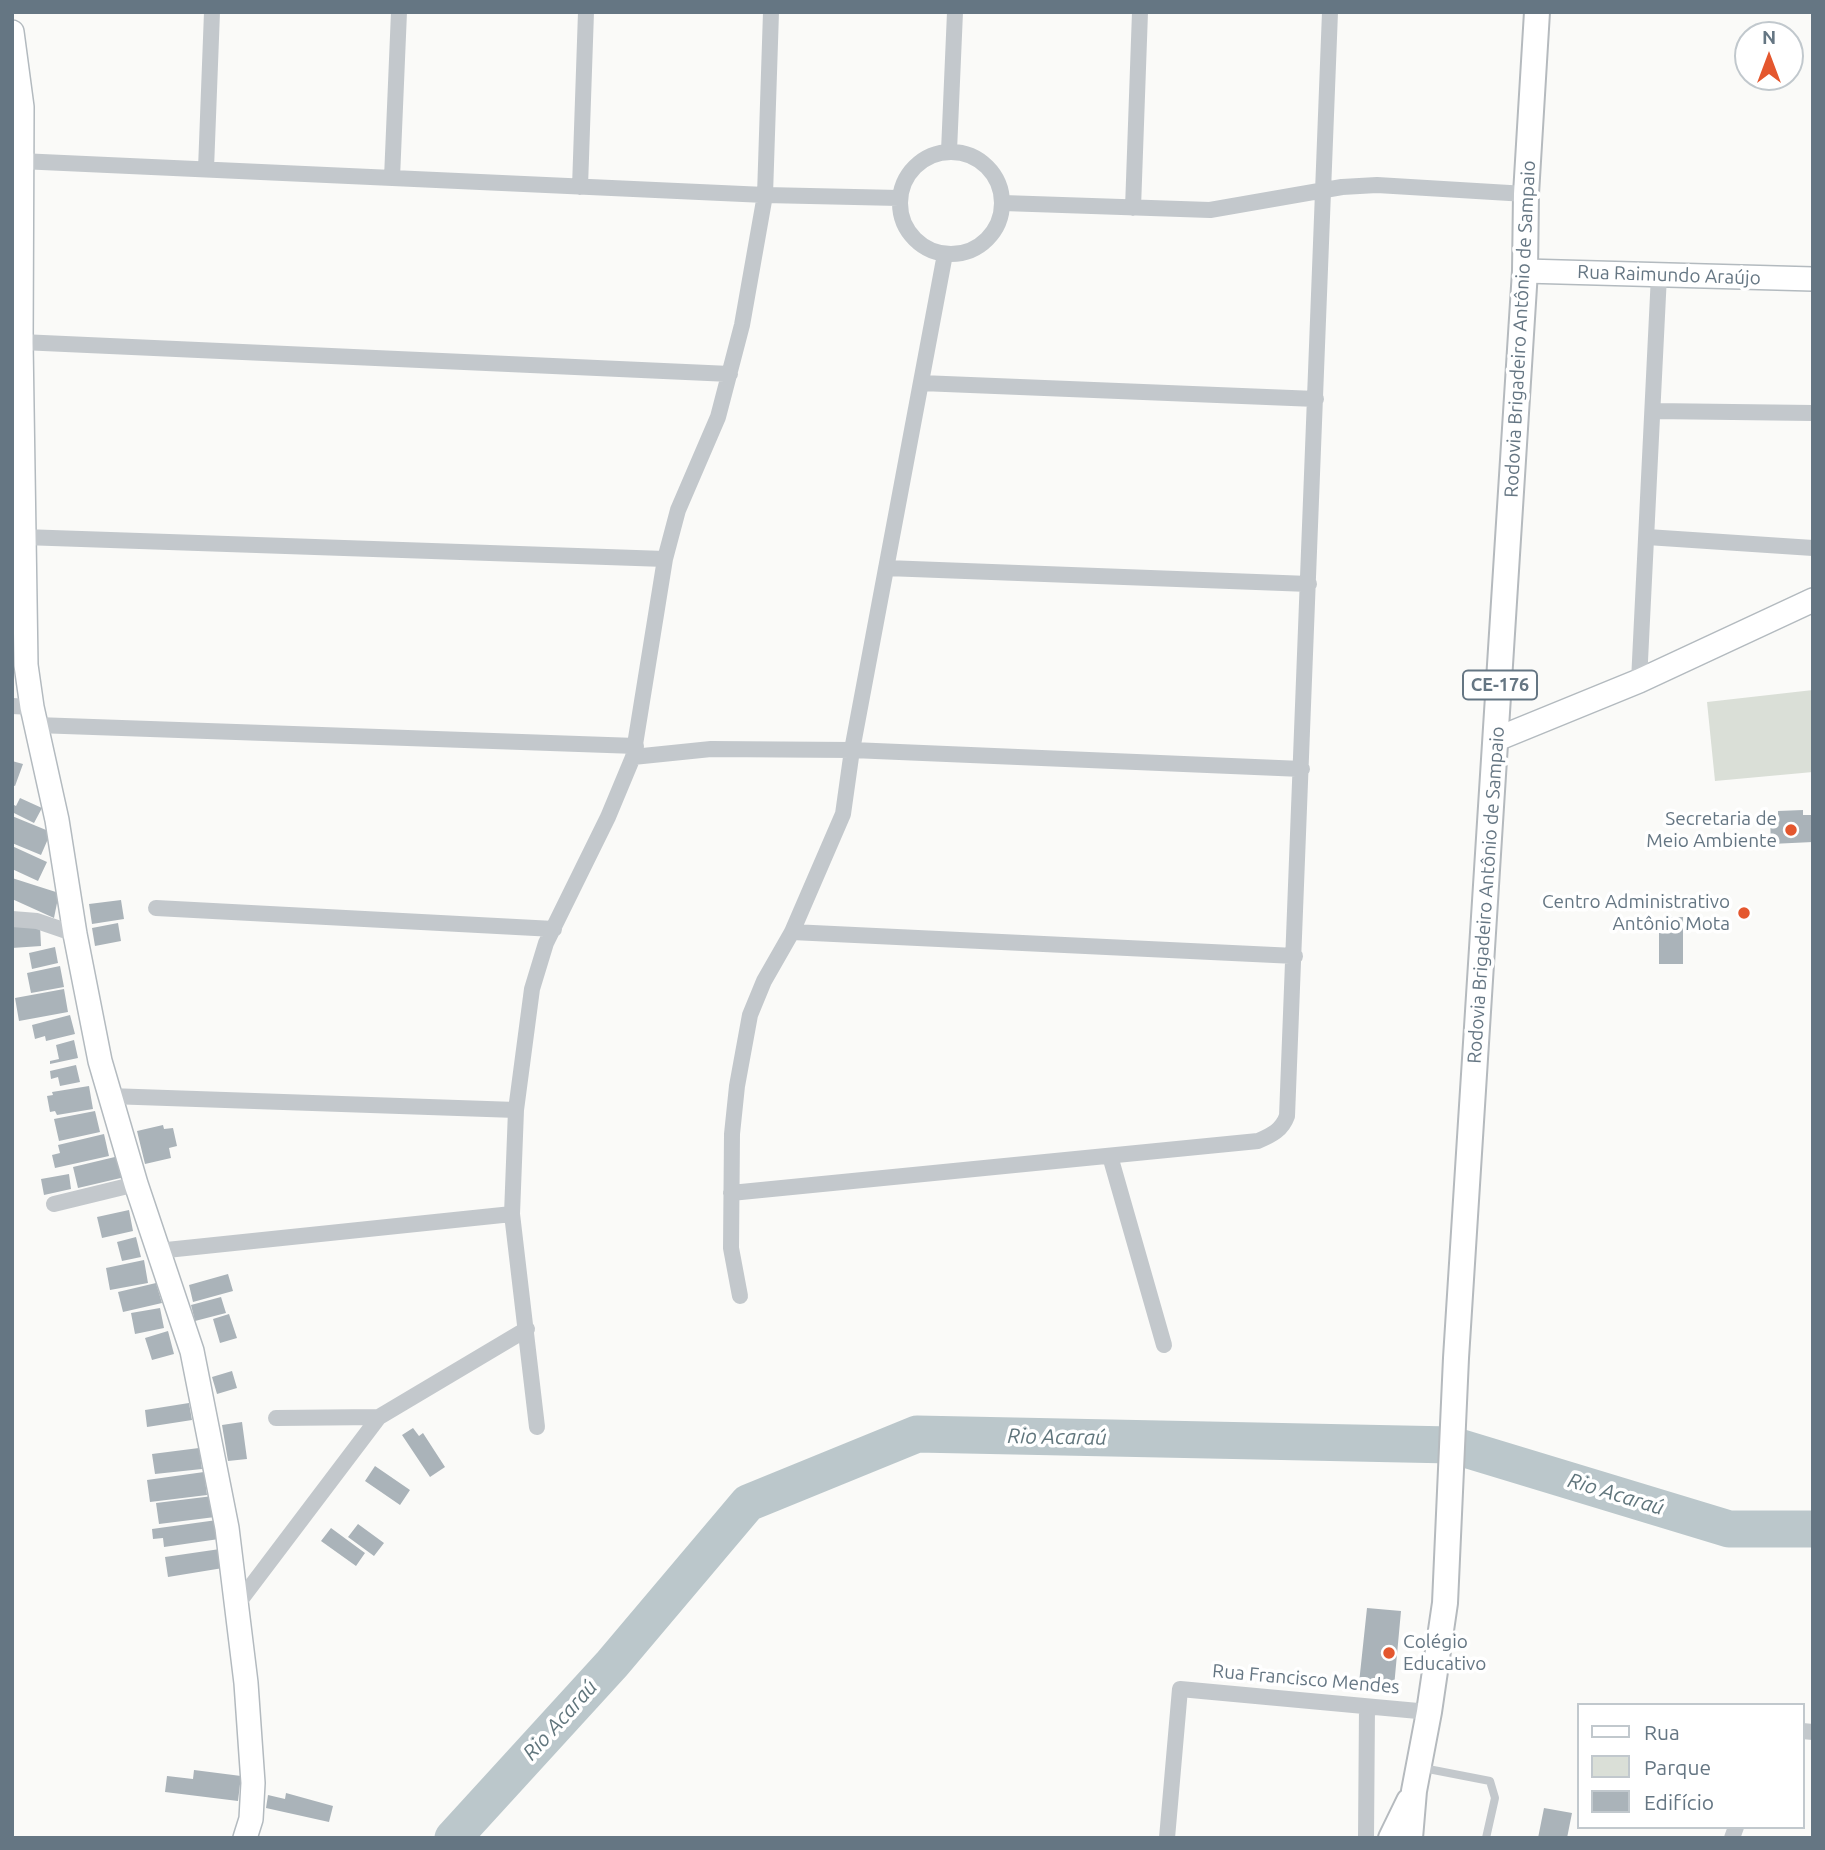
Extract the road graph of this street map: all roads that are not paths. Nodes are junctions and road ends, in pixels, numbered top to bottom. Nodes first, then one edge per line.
1 (212, 12) edge
2 (399, 12) edge
3 (586, 12) edge
4 (771, 12) edge
5 (955, 12) edge
6 (1140, 12) edge
7 (1329, 12) edge
8 (1537, 12) edge
9 (12, 32) edge
10 (949, 151) junction
11 (20, 160) junction
12 (206, 169) junction
13 (392, 178) junction
14 (580, 187) junction
15 (1324, 191) junction
16 (1526, 194) junction
17 (765, 195) junction
18 (900, 198) junction
19 (1003, 202) junction
20 (1133, 208) junction
21 (945, 254) junction
22 (1525, 271) junction
23 (1659, 275) junction
24 (1813, 279) edge
25 (21, 342) junction
26 (730, 374) junction
27 (921, 383) junction
28 (1316, 399) junction
29 (1653, 411) junction
30 (1813, 413) edge
31 (23, 537) junction
32 (1647, 537) junction
33 (1813, 548) edge
34 (665, 559) junction
35 (886, 568) junction
36 (1309, 584) junction
37 (1813, 600) edge
38 (1639, 681) junction
39 (27, 713) edge
40 (1497, 739) junction
41 (852, 750) junction
42 (634, 751) junction
43 (1302, 769) junction
44 (156, 908) dead end
45 (12, 919) edge
46 (554, 929) junction
47 (792, 932) junction
48 (75, 934) junction
49 (1295, 956) junction
50 (109, 1096) junction
51 (516, 1110) junction
52 (1110, 1156) junction
53 (136, 1184) junction
54 (731, 1193) junction
55 (54, 1204) dead end
56 (513, 1214) junction
57 (157, 1251) junction
58 (740, 1296) dead end
59 (527, 1329) junction
60 (1164, 1345) dead end
61 (379, 1417) junction
62 (275, 1418) dead end
63 (537, 1427) dead end
64 (236, 1605) junction
65 (1367, 1707) junction
66 (1429, 1712) junction
67 (1417, 1779) junction
68 (245, 1838) edge
69 (1167, 1838) edge
70 (1366, 1838) edge
71 (1391, 1838) edge
72 (1410, 1838) edge
73 (1420, 1838) edge
74 (1486, 1838) edge

1 - 12 street
2 - 13 street
3 - 14 street
4 - 17 street
5 - 10 street
6 - 20 street
7 - 15 street
8 - 16 main road, Rodovia Brigadeiro Antônio de Sampaio / CE-176
9 - 11 street
10 - 18 street
10 - 19 street
11 - 12 street
11 - 25 street
12 - 13 street
13 - 14 street
14 - 17 street
15 - 16 street
15 - 20 street
15 - 28 street
16 - 22 main road, Rodovia Brigadeiro Antônio de Sampaio / CE-176
17 - 18 street
17 - 26 street
18 - 21 street
19 - 20 street
19 - 21 street
21 - 27 street
22 - 23 street, Rua Raimundo Araújo
22 - 40 main road, Rodovia Brigadeiro Antônio de Sampaio / CE-176
23 - 24 street, Rua Raimundo Araújo
23 - 29 street
25 - 26 street
25 - 31 street
26 - 34 street
27 - 28 street
27 - 35 street
28 - 36 street
29 - 30 street
29 - 32 street
31 - 34 street
31 - 39 street
32 - 33 street
32 - 38 street
34 - 42 street
35 - 36 street
35 - 41 street
36 - 43 street
37 - 38 street
38 - 40 street
39 - 42 street
39 - 48 street
40 - 66 main road, Rodovia Brigadeiro Antônio de Sampaio / CE-176
41 - 42 street
41 - 43 street
41 - 47 street
42 - 46 street
43 - 49 street
44 - 46 street
45 - 48 street
46 - 51 street
47 - 49 street
47 - 54 street
48 - 50 street
49 - 52 street
50 - 51 street
50 - 53 street
51 - 56 street
52 - 54 street
52 - 60 street
53 - 55 street
53 - 57 street
54 - 58 street
56 - 57 street
56 - 59 street
57 - 64 street
59 - 61 street
59 - 63 street
61 - 62 street
61 - 64 street
64 - 68 street
65 - 66 street, Rua Francisco Mendes
65 - 69 street, Rua Francisco Mendes
65 - 70 street
66 - 67 main road, CE-176
67 - 71 main road, CE-176
67 - 72 main road, CE-176
67 - 73 street
67 - 74 lane

